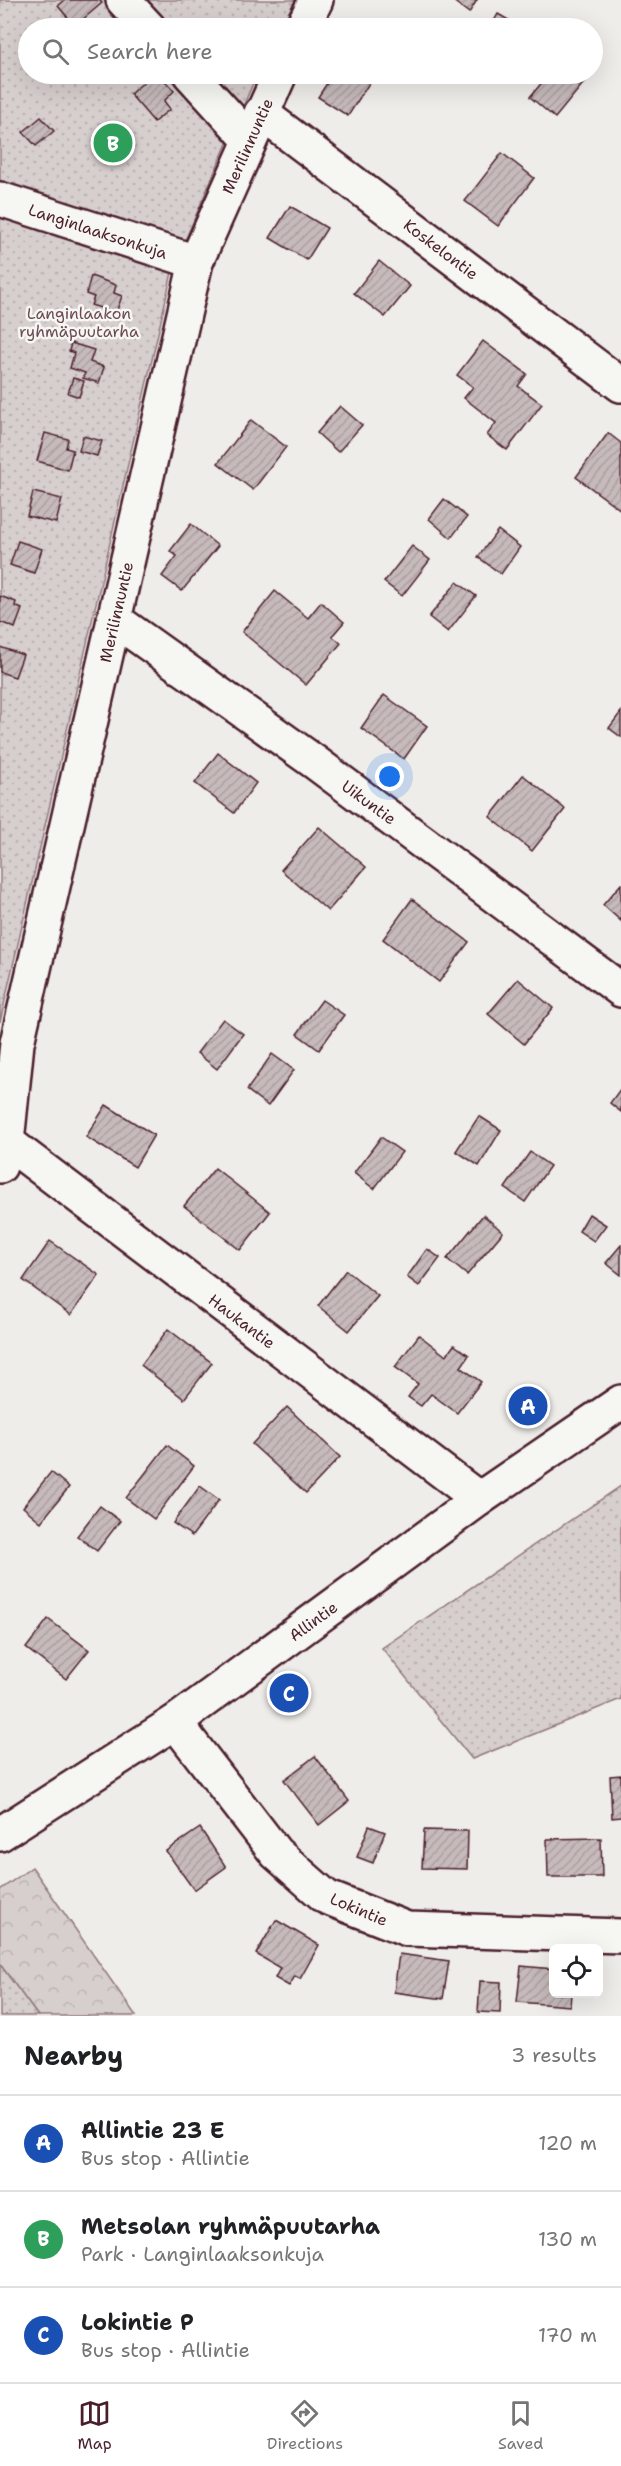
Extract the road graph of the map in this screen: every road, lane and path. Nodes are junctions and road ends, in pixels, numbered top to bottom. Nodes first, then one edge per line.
1 (123, 0) edge
2 (316, 0) edge
3 (140, 18) edge
4 (307, 18) edge
5 (202, 84) edge
6 (275, 84) edge
7 (255, 126) junction
8 (0, 200) edge
9 (196, 262) junction
10 (621, 385) edge
11 (114, 619) junction
12 (621, 990) edge
13 (8, 1041) edge
14 (3, 1154) edge
15 (621, 1402) edge
16 (479, 1499) junction
17 (175, 1722) junction
18 (0, 1834) edge
19 (621, 1936) edge

1 - 3 street
2 - 4 street
5 - 7 street, Koskelontie
6 - 7 street, Merilinnuntie
7 - 9 street, Merilinnuntie
7 - 10 street, Koskelontie
8 - 9 street, Langinlaaksonkuja
9 - 11 street, Merilinnuntie
11 - 12 street, Uikuntie
11 - 13 street, Merilinnuntie
13 - 14 street, Merilinnuntie
14 - 16 street, Haukantie
15 - 16 street, Allintie
16 - 17 street, Allintie
17 - 18 street, Allintie
17 - 19 street, Lokintie

